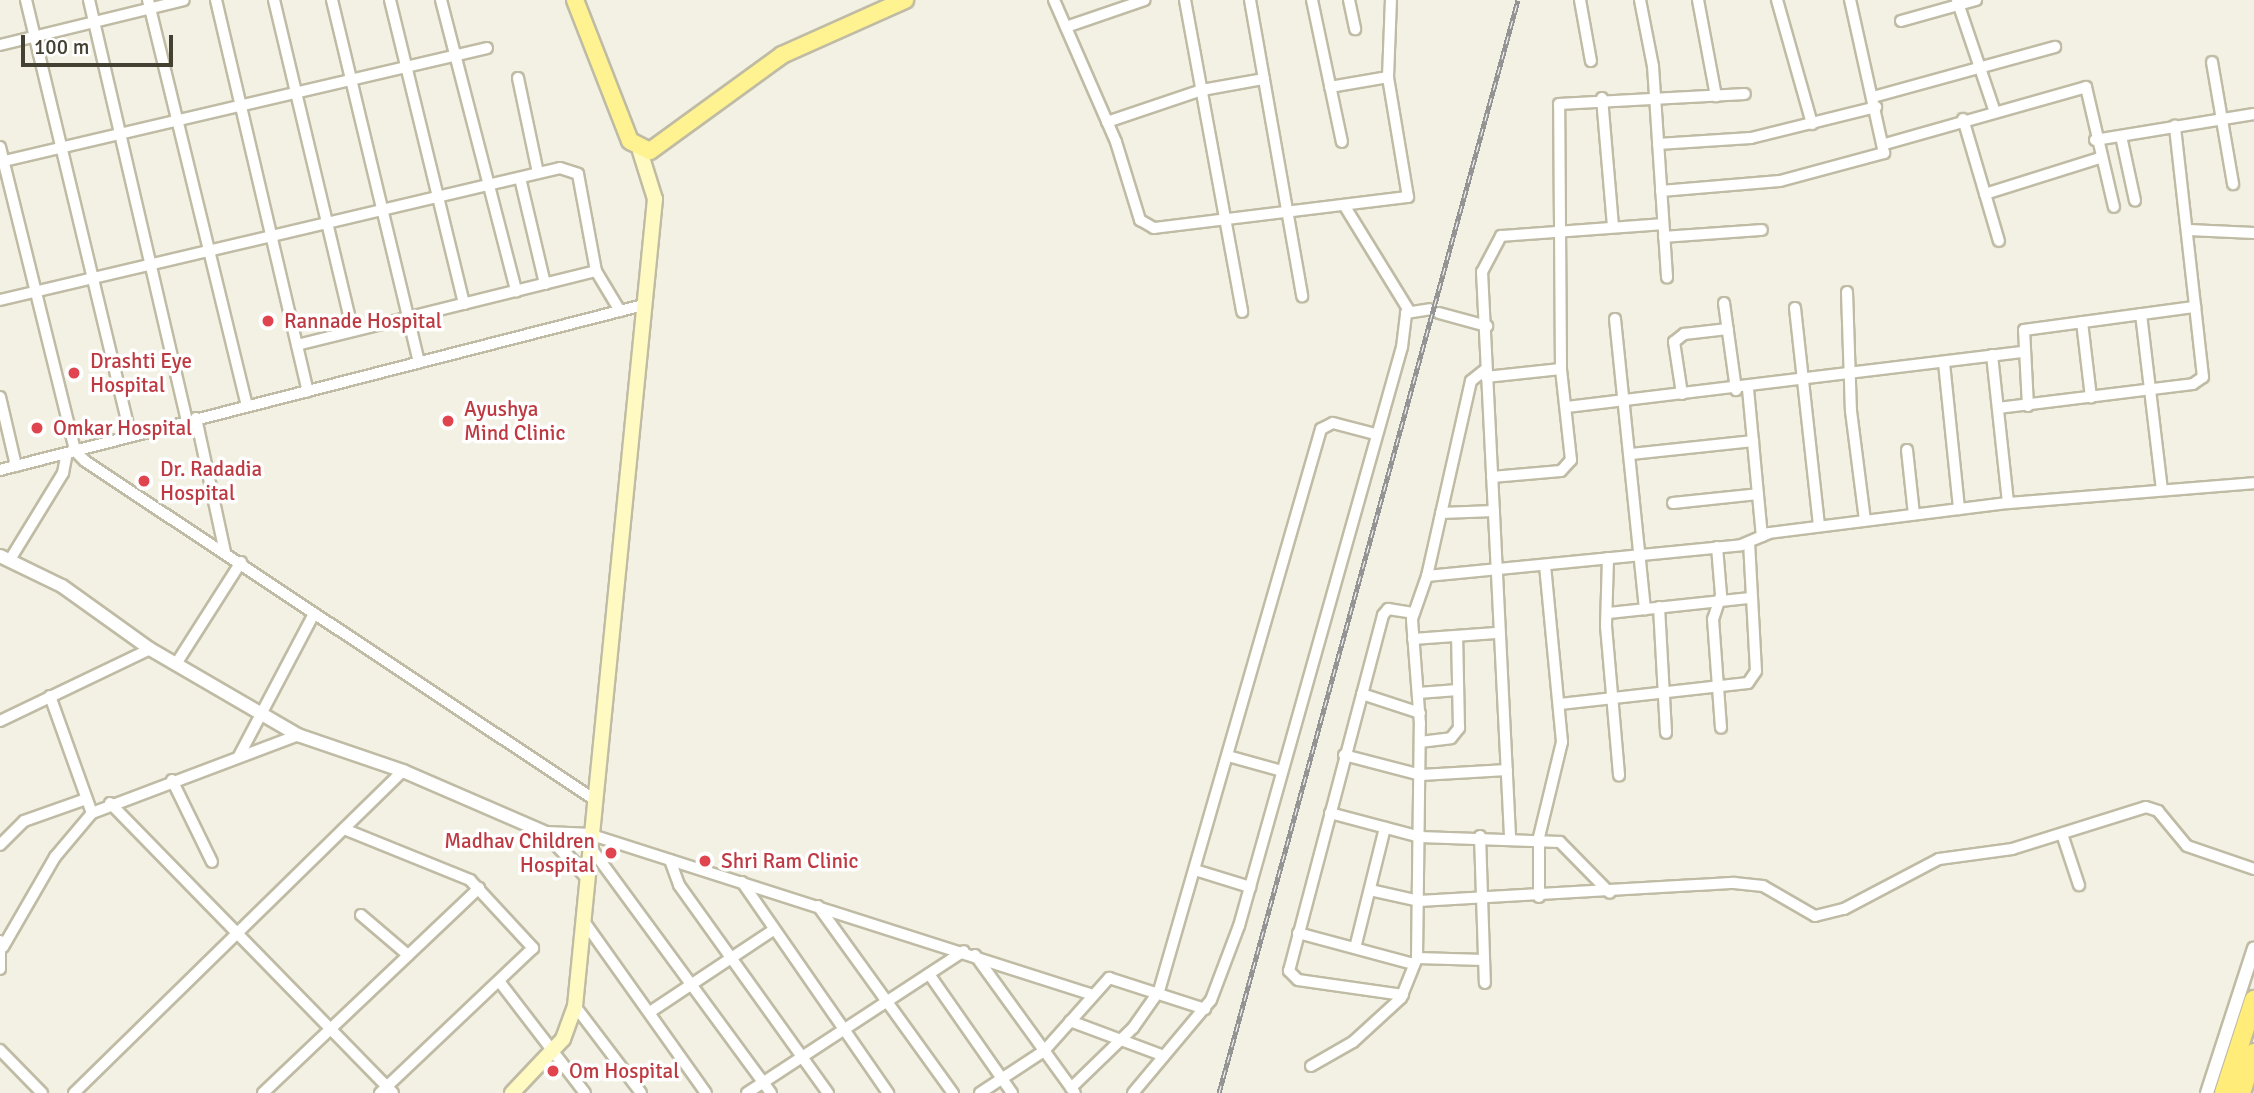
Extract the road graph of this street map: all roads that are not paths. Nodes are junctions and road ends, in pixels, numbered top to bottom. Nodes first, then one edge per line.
1 (26, 0) edge
2 (89, 0) edge
3 (184, 0) edge
4 (216, 0) edge
5 (274, 0) edge
6 (332, 0) edge
7 (390, 0) edge
8 (441, 0) edge
9 (575, 0) edge
10 (905, 0) edge
11 (1054, 0) edge
12 (1145, 0) edge
13 (1185, 0) edge
14 (1250, 0) edge
15 (1312, 0) edge
16 (1349, 0) edge
17 (1391, 0) edge
18 (1580, 0) edge
19 (1640, 0) edge
20 (1698, 0) edge
21 (1777, 0) edge
22 (1850, 0) edge
23 (1976, 0) edge
24 (1958, 2) edge
25 (149, 4) edge
26 (94, 19) junction
27 (1901, 22) dead end
28 (1066, 27) junction
29 (1354, 29) dead end
30 (34, 37) junction
31 (0, 45) edge
32 (2055, 47) dead end
33 (487, 48) dead end
34 (455, 55) junction
35 (1591, 61) dead end
36 (2212, 62) dead end
37 (405, 67) junction
38 (1981, 69) junction
39 (1388, 77) junction
40 (518, 78) dead end
41 (350, 79) junction
42 (1264, 79) junction
43 (1330, 86) junction
44 (1202, 90) junction
45 (296, 92) junction
46 (1745, 94) dead end
47 (1656, 96) junction
48 (1716, 96) junction
49 (1602, 98) junction
50 (1875, 102) junction
51 (240, 104) junction
52 (1994, 109) junction
53 (2254, 114) edge
54 (178, 119) junction
55 (1963, 119) junction
56 (2222, 119) junction
57 (1107, 122) junction
58 (1812, 124) junction
59 (2175, 126) junction
60 (121, 133) junction
61 (2121, 136) junction
62 (2095, 141) junction
63 (1342, 142) dead end
64 (1658, 144) junction
65 (1885, 144) junction
66 (64, 146) junction
67 (0, 147) edge
68 (640, 150) junction
69 (2100, 158) junction
70 (2, 161) edge
71 (538, 173) junction
72 (520, 178) junction
73 (2233, 184) dead end
74 (489, 186) junction
75 (1661, 191) junction
76 (1985, 194) junction
77 (436, 198) junction
78 (2135, 201) dead end
79 (1343, 205) junction
80 (2114, 207) dead end
81 (1287, 211) junction
82 (379, 212) junction
83 (1225, 219) junction
84 (326, 224) junction
85 (1663, 224) junction
86 (1613, 226) junction
87 (2189, 226) junction
88 (1562, 228) junction
89 (1762, 230) dead end
90 (2254, 233) edge
91 (271, 236) junction
92 (1664, 237) junction
93 (1998, 241) dead end
94 (210, 251) junction
95 (150, 265) junction
96 (596, 271) junction
97 (1667, 278) dead end
98 (92, 279) junction
99 (545, 284) junction
100 (516, 291) junction
101 (37, 292) junction
102 (1847, 292) dead end
103 (1302, 296) dead end
104 (0, 300) edge
105 (1724, 303) dead end
106 (464, 304) junction
107 (643, 305) junction
108 (2195, 307) junction
109 (1795, 309) dead end
110 (620, 311) junction
111 (1407, 311) junction
112 (1242, 312) dead end
113 (2141, 314) junction
114 (408, 318) junction
115 (1615, 319) dead end
116 (2082, 322) junction
117 (1487, 326) junction
118 (1728, 329) junction
119 (353, 331) junction
120 (297, 345) junction
121 (2022, 352) junction
122 (1992, 355) junction
123 (419, 362) junction
124 (1944, 363) junction
125 (1561, 369) junction
126 (1486, 373) junction
127 (1850, 376) junction
128 (1801, 382) junction
129 (1748, 389) junction
130 (1736, 390) junction
131 (2150, 390) junction
132 (308, 391) junction
133 (1682, 394) junction
134 (0, 397) edge
135 (2091, 397) junction
136 (1624, 401) junction
137 (2028, 405) junction
138 (247, 406) junction
139 (1567, 407) junction
140 (1998, 408) junction
141 (191, 419) junction
142 (1376, 434) junction
143 (131, 436) junction
144 (1753, 441) junction
145 (1907, 450) dead end
146 (71, 452) junction
147 (1631, 454) junction
148 (16, 466) junction
149 (0, 470) edge
150 (1492, 478) junction
151 (2254, 483) edge
152 (2162, 489) junction
153 (1758, 494) junction
154 (1673, 503) dead end
155 (2008, 503) junction
156 (1959, 509) junction
157 (1494, 511) junction
158 (1441, 513) junction
159 (1914, 514) junction
160 (1865, 520) junction
161 (1819, 526) junction
162 (1762, 536) junction
163 (1749, 543) junction
164 (1717, 547) junction
165 (225, 552) junction
166 (1640, 555) junction
167 (5, 557) edge
168 (1608, 558) junction
169 (241, 562) junction
170 (1545, 567) junction
171 (1495, 570) junction
172 (1427, 576) junction
173 (1750, 598) junction
174 (1719, 601) junction
175 (1659, 607) junction
176 (1646, 609) junction
177 (1608, 612) junction
178 (1413, 613) junction
179 (314, 614) junction
180 (1496, 633) junction
181 (1457, 636) junction
182 (1413, 639) junction
183 (150, 649) junction
184 (176, 664) junction
185 (1718, 687) junction
186 (1458, 690) junction
187 (1664, 692) junction
188 (1418, 693) junction
189 (1362, 694) junction
190 (50, 696) junction
191 (1612, 697) junction
192 (1560, 704) junction
193 (257, 712) junction
194 (1420, 713) junction
195 (0, 721) edge
196 (1721, 729) dead end
197 (1666, 733) dead end
198 (298, 735) junction
199 (1420, 742) junction
200 (1343, 755) junction
201 (239, 756) junction
202 (1228, 756) junction
203 (1507, 770) junction
204 (403, 771) junction
205 (1282, 771) junction
206 (1421, 775) junction
207 (1619, 775) dead end
208 (172, 780) junction
209 (86, 799) junction
210 (595, 800) junction
211 (110, 803) junction
212 (92, 813) junction
213 (1330, 813) junction
214 (1385, 828) junction
215 (344, 829) junction
216 (546, 833) junction
217 (2062, 834) junction
218 (1480, 836) junction
219 (1510, 836) junction
220 (1420, 837) junction
221 (1539, 837) junction
222 (591, 841) junction
223 (0, 845) edge
224 (670, 860) junction
225 (212, 862) dead end
226 (2254, 869) edge
227 (1195, 870) junction
228 (587, 877) junction
229 (742, 883) junction
230 (2080, 885) dead end
231 (1250, 887) junction
232 (479, 888) junction
233 (1370, 890) junction
234 (1610, 893) junction
235 (1539, 897) junction
236 (1482, 898) junction
237 (1419, 901) junction
238 (818, 906) junction
239 (361, 915) dead end
240 (583, 920) junction
241 (772, 931) junction
242 (1298, 933) junction
243 (236, 934) junction
244 (1, 944) edge
245 (1355, 948) junction
246 (2254, 948) edge
247 (964, 951) junction
248 (975, 954) junction
249 (408, 955) junction
250 (731, 957) junction
251 (1485, 960) junction
252 (1415, 961) junction
253 (0, 969) edge
254 (929, 974) junction
255 (499, 981) junction
256 (1485, 983) dead end
257 (692, 985) junction
258 (1159, 991) junction
259 (1093, 995) junction
260 (1404, 995) junction
261 (2254, 1000) edge
262 (887, 1002) junction
263 (575, 1006) junction
264 (1205, 1009) junction
265 (650, 1012) junction
266 (1070, 1021) junction
267 (330, 1028) junction
268 (845, 1032) junction
269 (1120, 1041) junction
270 (556, 1048) junction
271 (0, 1050) edge
272 (1044, 1051) junction
273 (2254, 1053) edge
274 (1164, 1056) junction
275 (803, 1058) junction
276 (1311, 1066) dead end
277 (1001, 1079) junction
278 (763, 1082) junction
279 (521, 1090) edge
280 (1074, 1090) edge
281 (387, 1091) edge
282 (42, 1093) edge
283 (74, 1093) edge
284 (263, 1093) edge
285 (585, 1093) edge
286 (640, 1093) edge
287 (706, 1093) edge
288 (747, 1093) edge
289 (771, 1093) edge
290 (828, 1093) edge
291 (888, 1093) edge
292 (953, 1093) edge
293 (980, 1093) edge
294 (1012, 1093) edge
295 (1133, 1093) edge
296 (2207, 1093) edge
297 (2224, 1093) edge
298 (2241, 1093) edge

1 - 30 street
2 - 26 street
3 - 25 street
4 - 51 street
5 - 45 street
6 - 41 street
7 - 37 street
8 - 34 street
9 - 68 main road
10 - 68 main road
11 - 28 street
12 - 28 street
13 - 44 street
14 - 42 street
15 - 43 street
16 - 29 street
17 - 39 street
18 - 35 street
19 - 47 street
20 - 48 street
21 - 58 street
22 - 50 street
23 - 24 street
24 - 27 street
24 - 38 street
25 - 26 street
25 - 54 street
26 - 30 street
26 - 60 street
28 - 57 street
30 - 31 street
30 - 66 street
32 - 38 street
33 - 34 street
34 - 37 street
34 - 74 street
36 - 56 street
37 - 41 street
37 - 77 street
38 - 50 street
38 - 52 street
39 - 43 street
39 - 79 street
40 - 71 street
41 - 45 street
41 - 82 street
42 - 44 street
42 - 81 street
43 - 63 street
44 - 57 street
44 - 83 street
45 - 51 street
45 - 84 street
46 - 48 street
47 - 48 street
47 - 49 street
47 - 64 street
49 - 86 street
49 - 88 street
50 - 58 street
50 - 65 street
51 - 54 street
51 - 91 street
52 - 55 street
52 - 62 street
53 - 56 street
54 - 60 street
54 - 94 street
55 - 65 street
55 - 76 street
56 - 59 street
56 - 73 street
57 - 83 street
58 - 64 street
59 - 61 street
59 - 87 street
60 - 66 street
60 - 95 street
61 - 62 street
61 - 78 street
62 - 69 street
64 - 75 street
65 - 75 street
66 - 70 street
66 - 98 street
67 - 70 street
68 - 107 main road
69 - 76 street
69 - 80 street
70 - 101 street
71 - 72 street
71 - 96 street
72 - 74 street
72 - 99 street
74 - 77 street
74 - 100 street
75 - 85 street
76 - 93 street
77 - 82 street
77 - 106 street
79 - 81 street
79 - 111 street
81 - 83 street
81 - 103 street
82 - 84 street
82 - 114 street
83 - 112 street
84 - 91 street
84 - 119 street
85 - 86 street
85 - 92 street
86 - 88 street
87 - 90 street
87 - 108 street
88 - 117 street
88 - 125 street
89 - 92 street
91 - 94 street
91 - 120 street
92 - 97 street
94 - 95 street
94 - 138 street
95 - 98 street
95 - 141 street
96 - 99 street
96 - 110 street
98 - 101 street
98 - 143 street
99 - 100 street
100 - 106 street
101 - 104 street
101 - 146 street
102 - 127 street
105 - 118 street
106 - 114 street
107 - 110 street
107 - 210 main road
108 - 113 street
108 - 131 street
109 - 128 street
110 - 123 street
111 - 117 street
111 - 142 street
113 - 116 street
113 - 131 street
114 - 119 street
114 - 123 street
115 - 136 street
116 - 121 street
116 - 135 street
117 - 126 street
118 - 130 street
118 - 133 street
119 - 120 street
120 - 132 street
121 - 122 street
121 - 137 street
122 - 124 street
122 - 140 street
123 - 132 street
124 - 127 street
124 - 156 street
125 - 126 street
125 - 139 street
126 - 150 street
126 - 158 street
127 - 128 street
127 - 160 street
128 - 129 street
128 - 161 street
129 - 130 street
129 - 144 street
130 - 133 street
131 - 135 street
131 - 152 street
132 - 138 street
133 - 136 street
134 - 148 street
135 - 137 street
136 - 139 street
136 - 147 street
137 - 140 street
138 - 141 street
139 - 150 street
140 - 155 street
141 - 143 street
141 - 165 street
142 - 202 street
142 - 205 street
143 - 146 street
144 - 147 street
144 - 153 street
145 - 159 street
146 - 148 street
146 - 165 street
146 - 167 street
147 - 166 street
148 - 149 street
150 - 157 street
151 - 152 street
152 - 155 street
153 - 154 street
153 - 162 street
155 - 156 street
156 - 159 street
157 - 158 street
157 - 171 street
158 - 172 street
159 - 160 street
160 - 161 street
161 - 162 street
162 - 163 street
163 - 164 street
163 - 173 street
164 - 166 street
164 - 174 street
165 - 169 street
166 - 168 street
166 - 176 street
167 - 183 street
168 - 170 street
168 - 177 street
169 - 179 street
169 - 184 street
170 - 171 street
170 - 192 street
171 - 172 street
171 - 180 street
172 - 178 street
173 - 174 street
173 - 185 street
174 - 175 street
174 - 185 street
175 - 176 street
175 - 187 street
176 - 177 street
177 - 191 street
178 - 182 street
178 - 189 street
179 - 193 street
179 - 210 street
180 - 181 street
180 - 203 street
181 - 182 street
181 - 186 street
182 - 188 street
183 - 184 street
183 - 190 street
184 - 193 street
185 - 187 street
185 - 196 street
186 - 188 street
186 - 199 street
187 - 191 street
187 - 197 street
188 - 194 street
189 - 194 street
189 - 200 street
190 - 195 street
190 - 209 street
191 - 192 street
191 - 207 street
192 - 221 street
193 - 198 street
193 - 201 street
194 - 199 street
198 - 201 street
198 - 204 street
199 - 206 street
200 - 206 street
200 - 213 street
201 - 208 street
202 - 205 street
202 - 227 street
203 - 206 street
203 - 219 street
204 - 215 street
204 - 216 street
205 - 231 street
206 - 220 street
208 - 211 street
208 - 225 street
209 - 212 street
209 - 223 street
210 - 222 main road
211 - 212 street
211 - 243 street
212 - 244 street
213 - 214 street
213 - 242 street
214 - 220 street
214 - 233 street
215 - 232 street
215 - 243 street
216 - 222 street
216 - 228 street
217 - 226 street
217 - 230 street
217 - 234 street
218 - 219 street
218 - 220 street
218 - 236 street
219 - 221 street
220 - 237 street
221 - 234 street
221 - 235 street
222 - 224 street
222 - 228 main road
222 - 257 street
224 - 229 street
224 - 250 street
227 - 231 street
227 - 258 street
228 - 240 main road
229 - 238 street
229 - 241 street
231 - 264 street
232 - 249 street
232 - 255 street
233 - 237 street
233 - 245 street
234 - 235 street
235 - 236 street
236 - 237 street
236 - 251 street
237 - 252 street
238 - 247 street
238 - 262 street
239 - 249 street
240 - 263 main road
240 - 265 street
241 - 250 street
241 - 268 street
242 - 245 street
242 - 260 street
243 - 267 street
243 - 283 street
244 - 253 street
245 - 252 street
246 - 296 street
247 - 248 street
247 - 254 street
248 - 259 street
248 - 272 street
249 - 267 street
250 - 257 street
250 - 275 street
251 - 252 street
251 - 256 street
252 - 260 street
254 - 262 street
254 - 277 street
255 - 270 street
255 - 281 street
257 - 265 street
257 - 278 street
258 - 259 street
258 - 264 street
258 - 269 street
259 - 266 street
260 - 276 street
261 - 297 highway
262 - 268 street
262 - 292 street
263 - 270 main road
263 - 286 street
264 - 274 street
265 - 287 street
266 - 269 street
266 - 272 street
267 - 281 street
267 - 284 street
268 - 275 street
268 - 291 street
269 - 274 street
269 - 280 street
270 - 279 main road
270 - 285 street
271 - 282 street
272 - 277 street
272 - 280 street
273 - 298 highway
274 - 295 street
275 - 278 street
275 - 290 street
277 - 293 street
277 - 294 street
278 - 288 street
278 - 289 street

